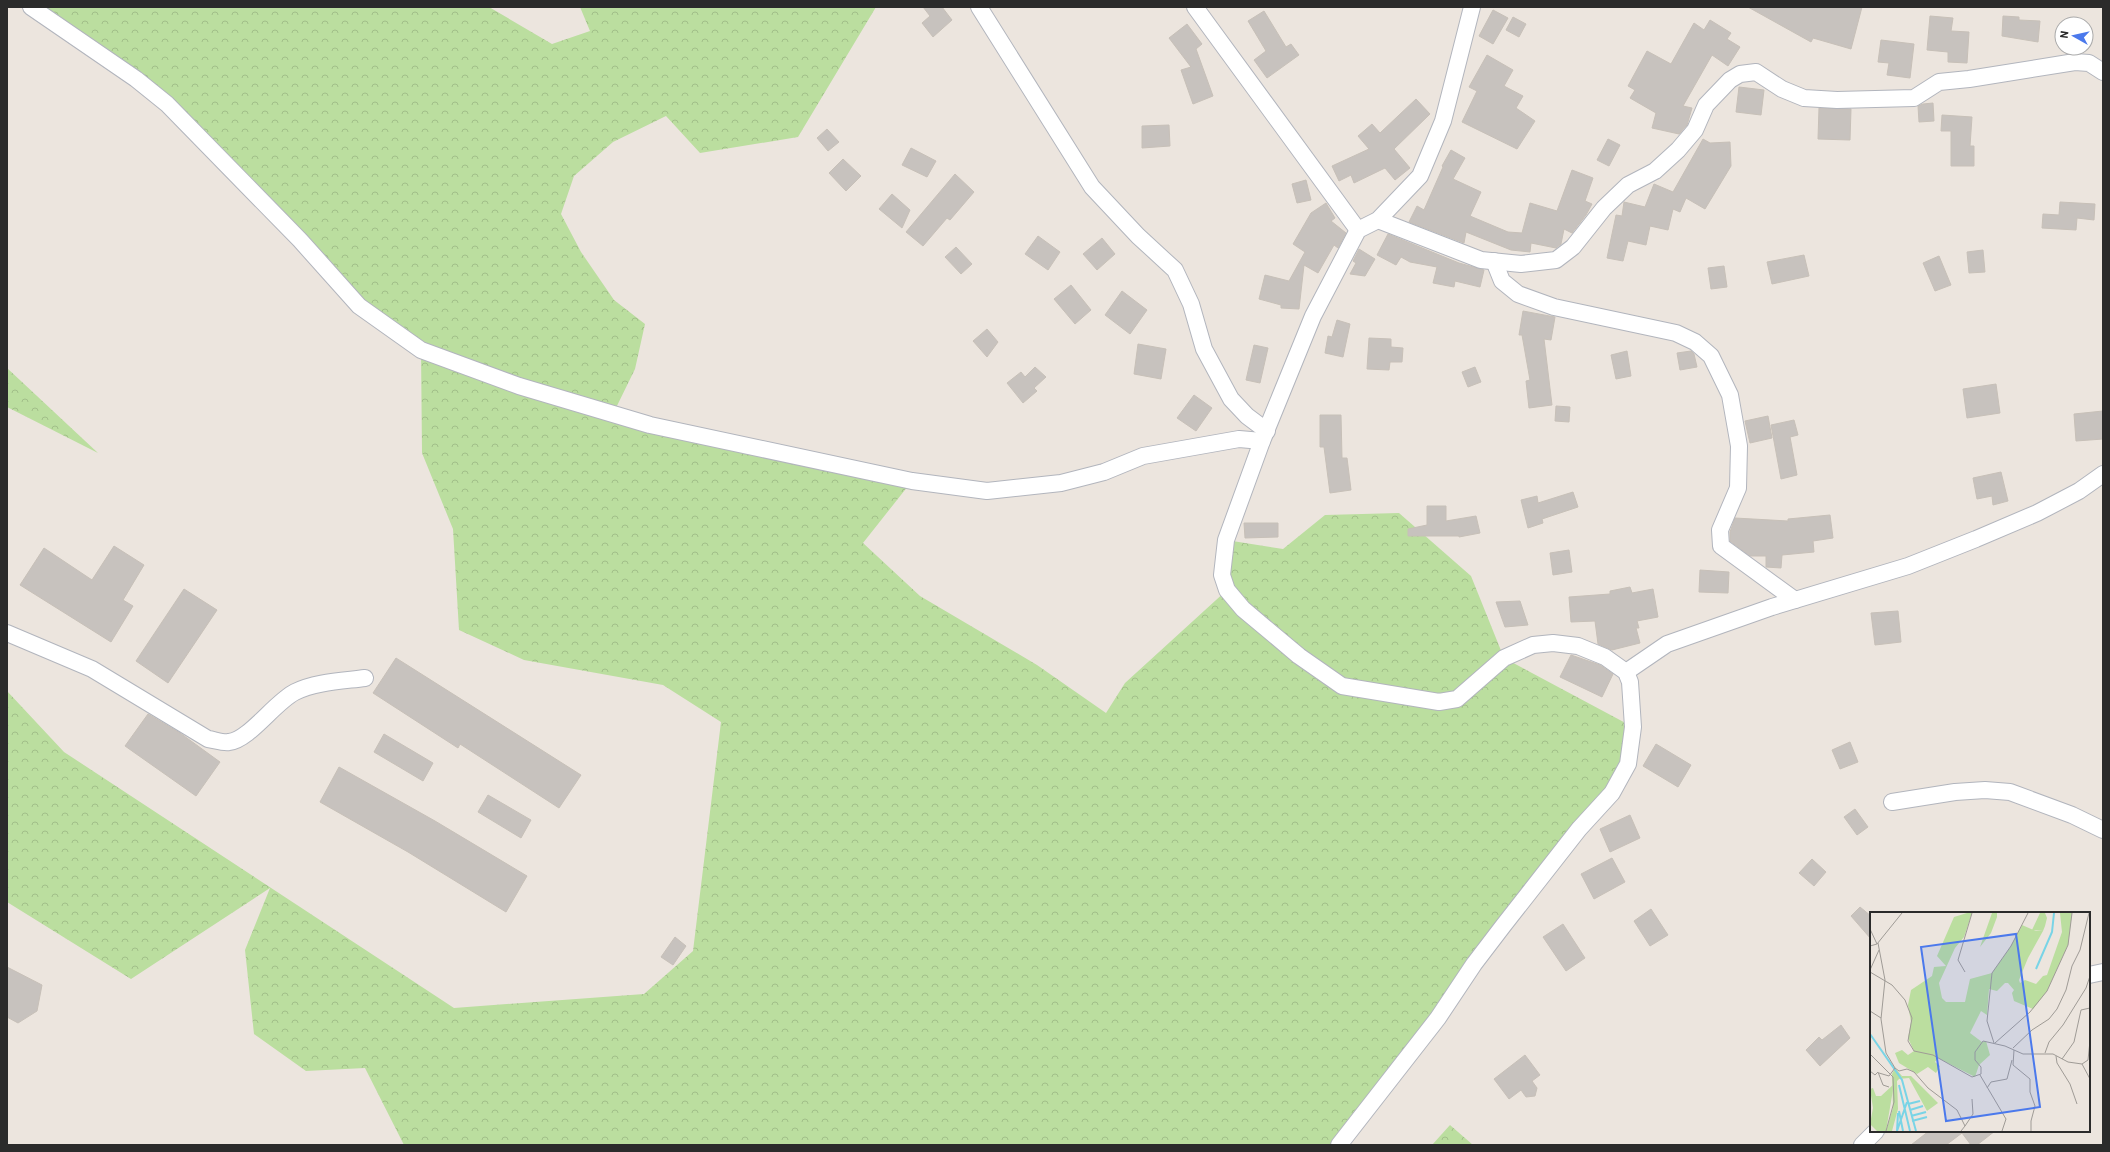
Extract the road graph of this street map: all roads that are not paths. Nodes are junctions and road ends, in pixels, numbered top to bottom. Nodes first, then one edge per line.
1 (31, 7) edge
2 (980, 7) edge
3 (1195, 7) edge
4 (1472, 7) edge
5 (2103, 72) edge
6 (1378, 220) junction
7 (1358, 230) junction
8 (1494, 261) junction
9 (1265, 436) junction
10 (2103, 474) edge
11 (1795, 600) junction
12 (7, 633) edge
13 (1626, 672) junction
14 (365, 678) dead end
15 (1892, 802) dead end
16 (2103, 830) edge
17 (2103, 972) edge
18 (2090, 975) edge
19 (1875, 1132) edge
20 (1338, 1145) edge
21 (1862, 1145) edge

1 - 9 street
2 - 9 street
3 - 7 street
4 - 6 street
5 - 8 street
6 - 7 street
6 - 8 street
7 - 9 street
8 - 11 street
9 - 13 street
10 - 11 street
11 - 13 street
12 - 14 street
13 - 20 street
15 - 16 street
17 - 18 street
19 - 21 street

